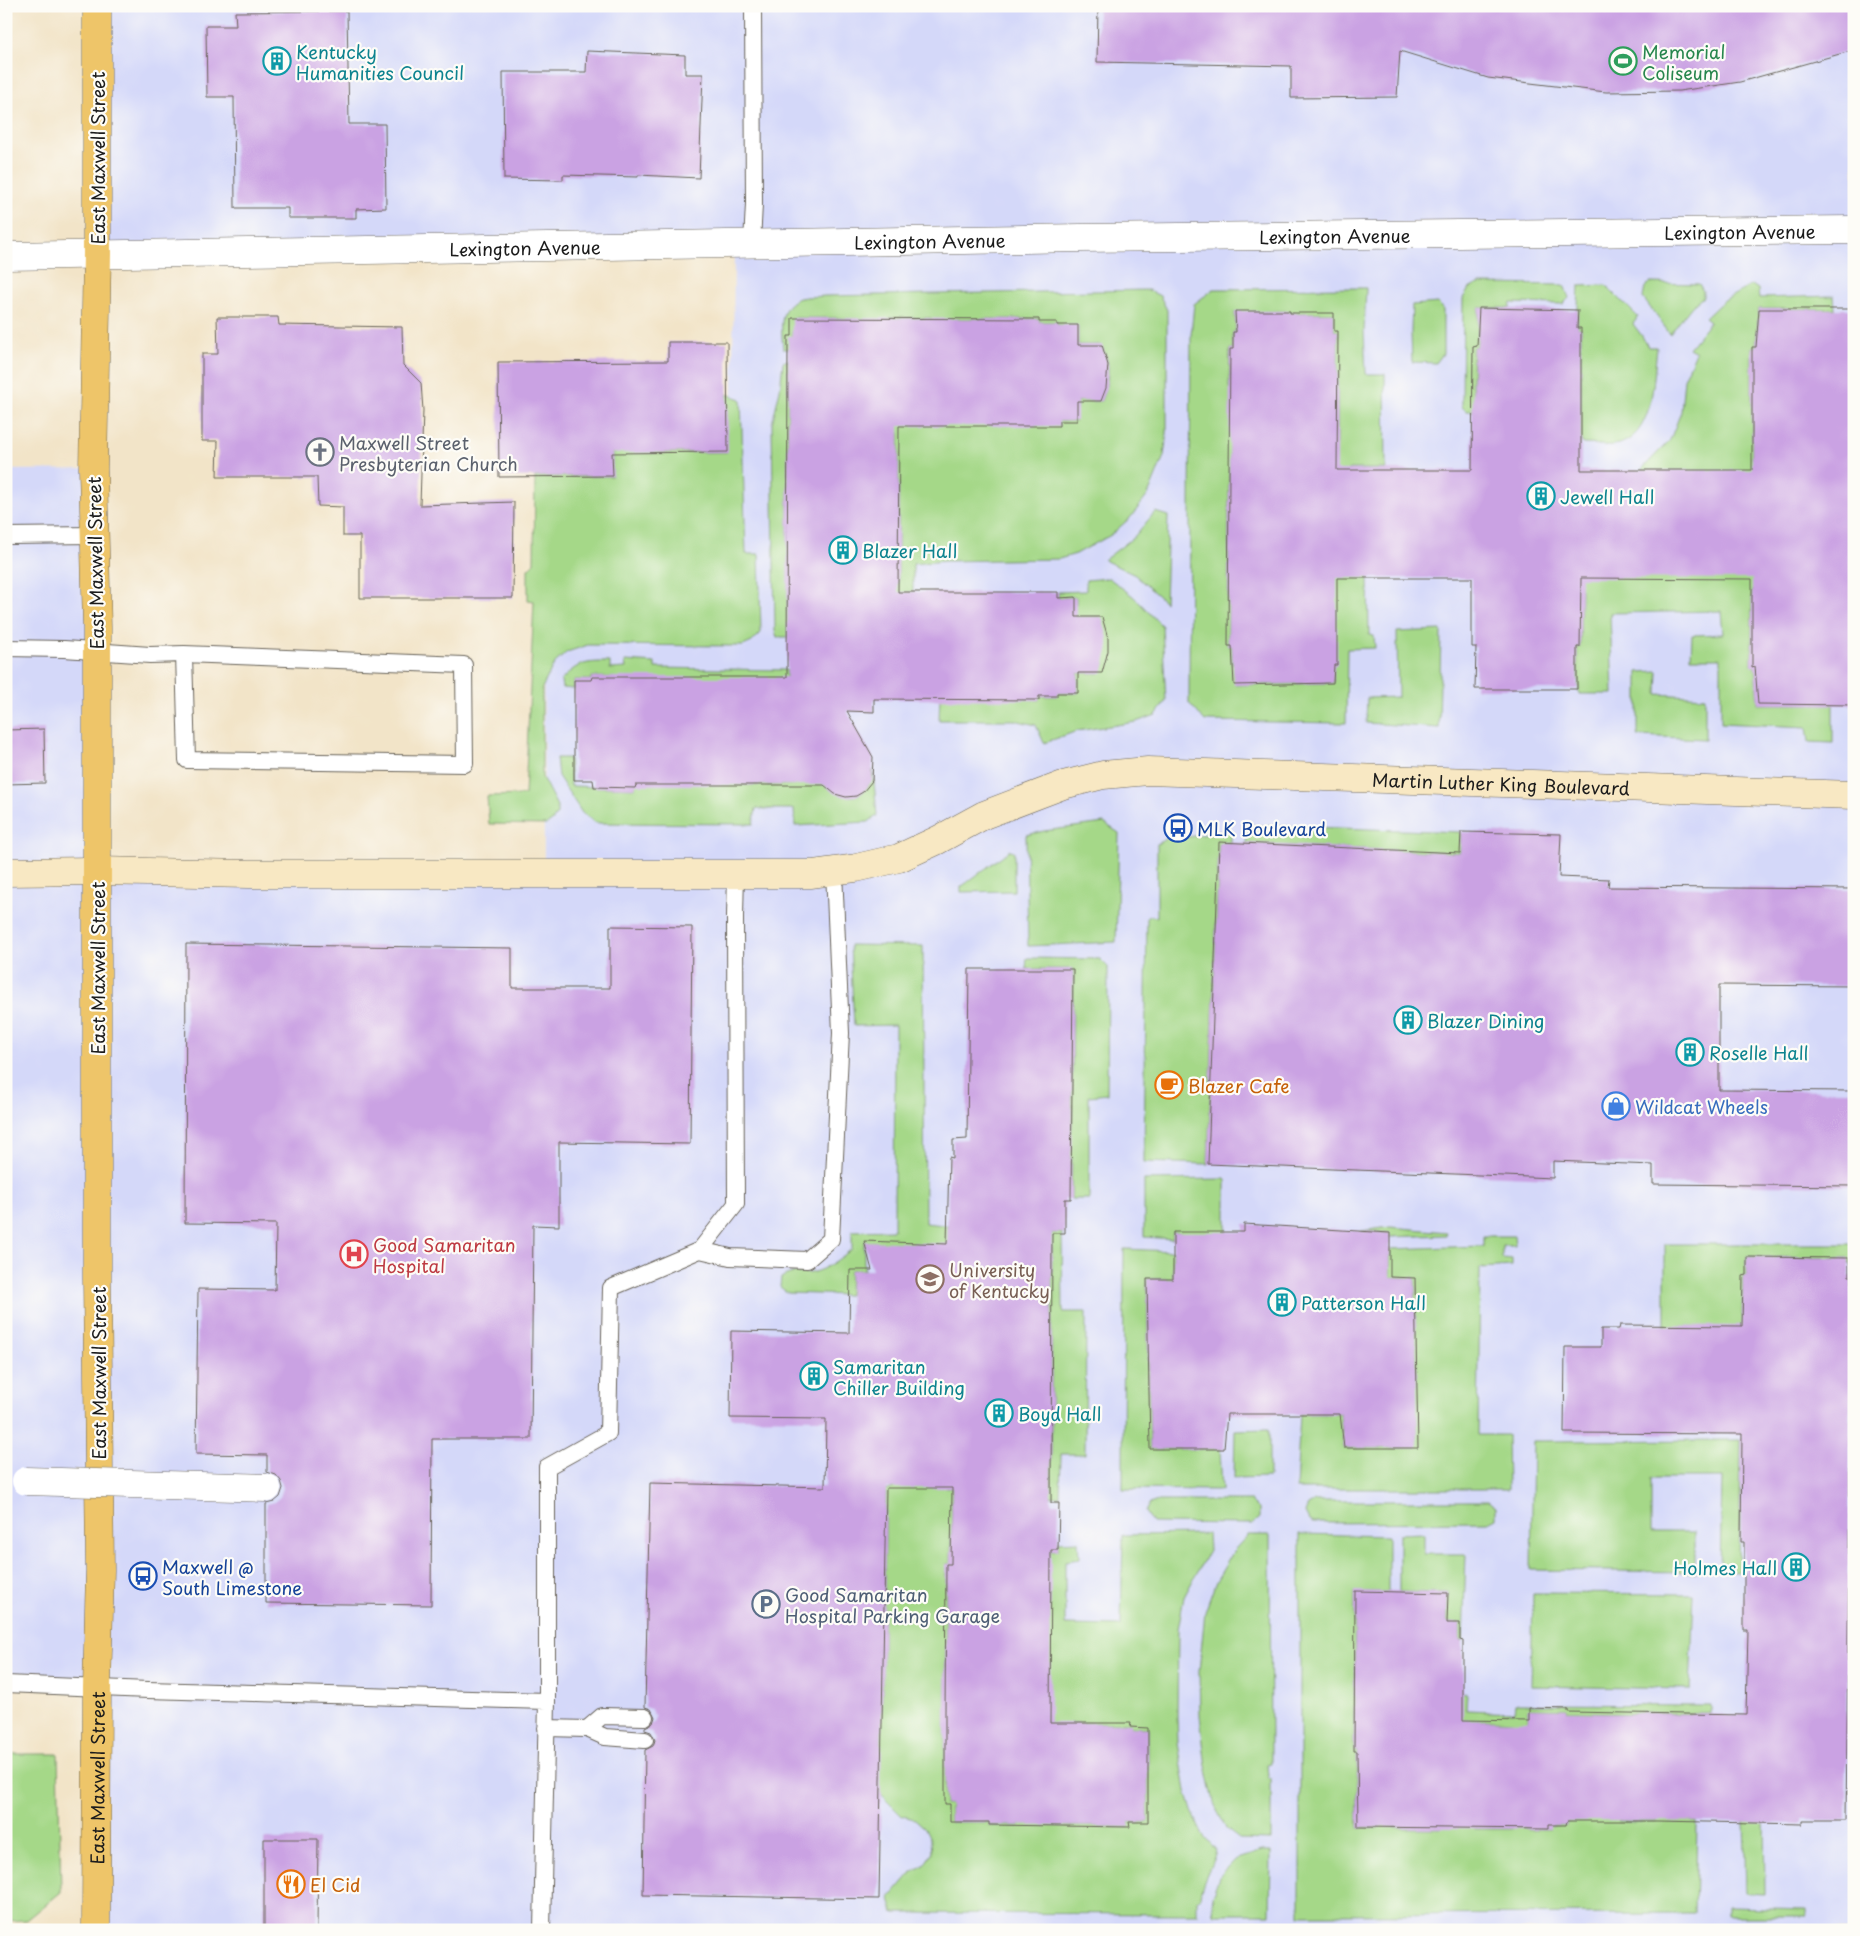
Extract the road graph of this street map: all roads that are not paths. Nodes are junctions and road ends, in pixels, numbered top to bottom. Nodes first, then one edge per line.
1 (97, 6) edge
2 (753, 6) edge
3 (1854, 230) edge
4 (752, 243) junction
5 (97, 254) junction
6 (6, 256) edge
7 (95, 535) junction
8 (6, 536) edge
9 (6, 648) edge
10 (97, 653) junction
11 (184, 654) junction
12 (1854, 795) edge
13 (97, 871) junction
14 (834, 871) junction
15 (6, 872) edge
16 (736, 874) junction
17 (700, 1250) junction
18 (26, 1482) dead end
19 (267, 1488) dead end
20 (6, 1684) edge
21 (97, 1688) junction
22 (546, 1701) junction
23 (645, 1717) dead end
24 (546, 1728) junction
25 (587, 1728) junction
26 (645, 1740) dead end
27 (96, 1930) edge
28 (542, 1930) edge

1 - 5 main road, East Maxwell Street
2 - 4 lane
3 - 4 street, Lexington Avenue
4 - 5 street, Lexington Avenue
5 - 6 street, Lexington Avenue
5 - 7 main road, East Maxwell Street
7 - 8 lane
7 - 10 main road, East Maxwell Street
9 - 10 lane
10 - 11 lane
10 - 13 main road, East Maxwell Street
11 - 11 lane
12 - 14 street, Martin Luther King Boulevard
13 - 15 street, Martin Luther King Boulevard
13 - 16 street, Martin Luther King Boulevard
13 - 21 main road, East Maxwell Street
14 - 16 street, Martin Luther King Boulevard
14 - 17 lane
16 - 17 lane
17 - 22 lane
18 - 19 street, bridge
20 - 21 lane
21 - 22 lane
21 - 27 main road, East Maxwell Street
22 - 24 lane
23 - 25 lane
24 - 25 lane
24 - 28 lane
25 - 26 lane

